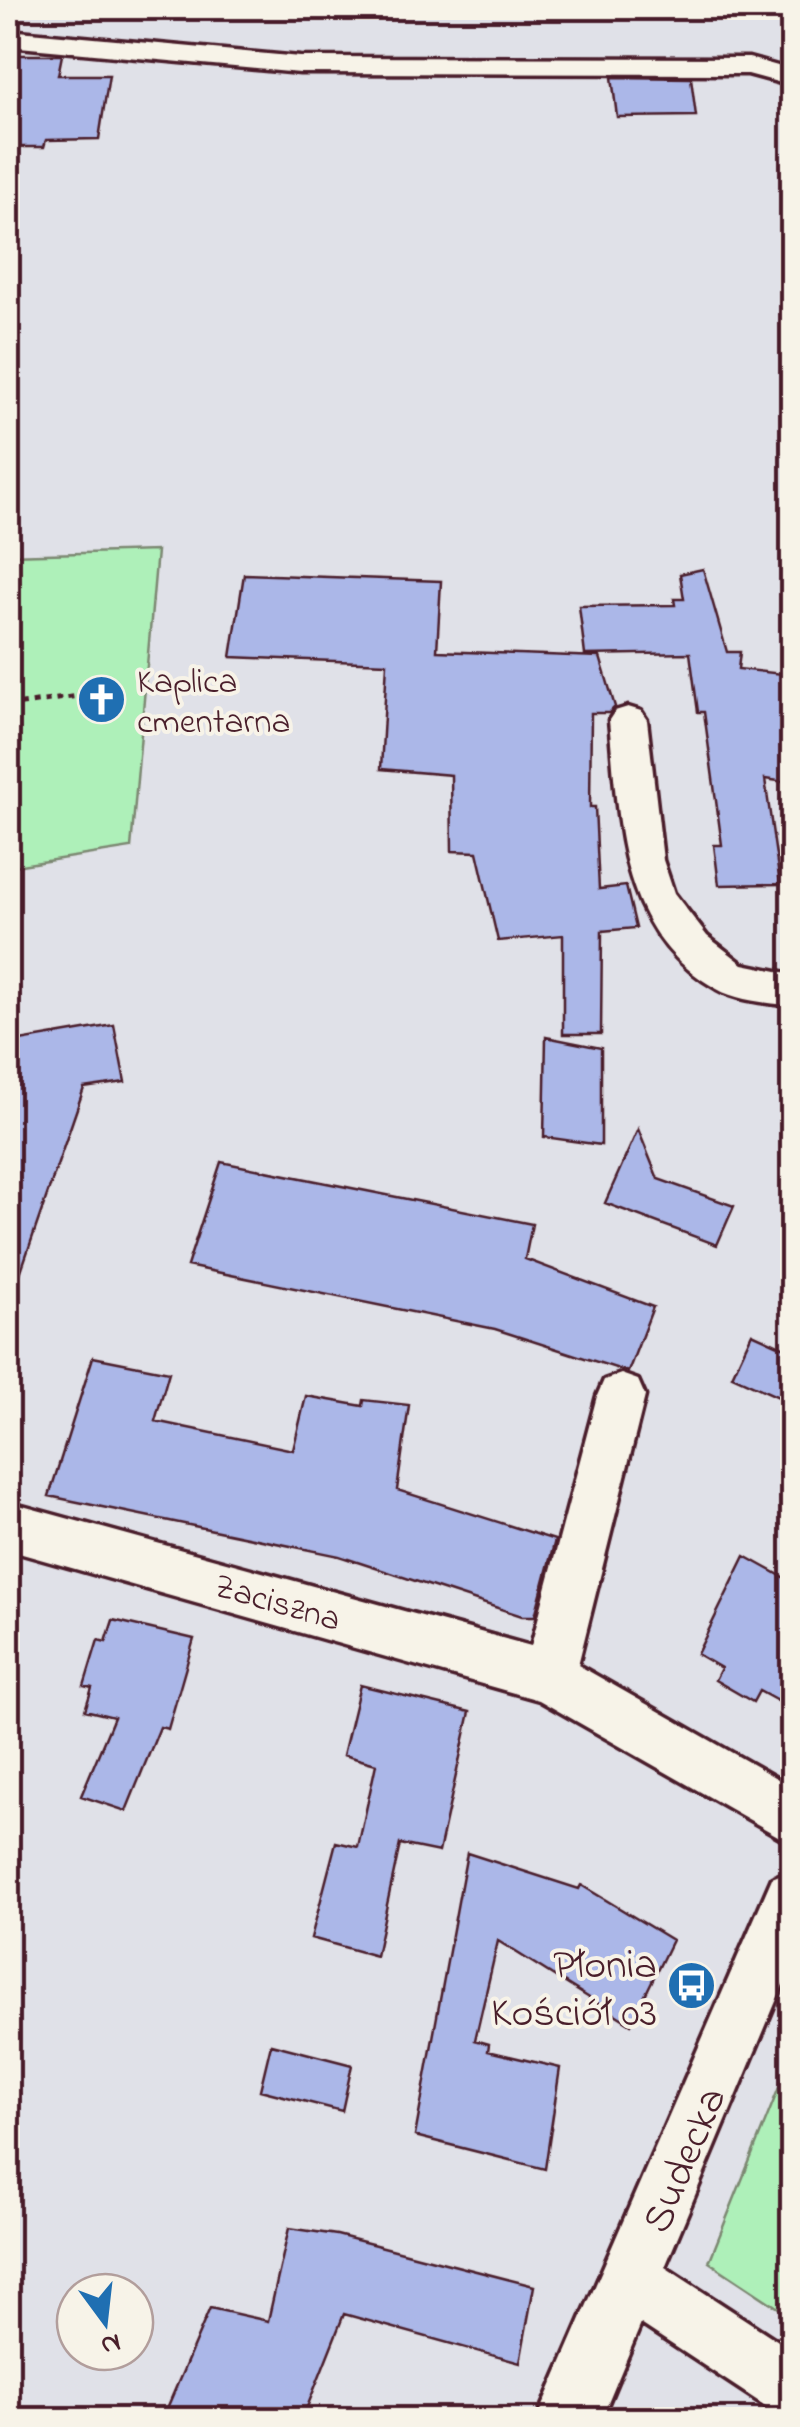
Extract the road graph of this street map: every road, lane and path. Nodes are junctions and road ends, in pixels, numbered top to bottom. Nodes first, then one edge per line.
1 (8, 38) edge
2 (792, 78) edge
3 (79, 696) dead end
4 (8, 706) edge
5 (628, 720) dead end
6 (792, 990) edge
7 (621, 1396) dead end
8 (8, 1526) edge
9 (548, 1677) junction
10 (792, 1817) edge
11 (792, 1898) edge
12 (631, 2281) junction
13 (792, 2387) edge
14 (568, 2420) edge

1 - 2 street
3 - 4 path
5 - 6 street
7 - 9 street
8 - 9 street, Zaciszna
9 - 10 street, Zaciszna
11 - 12 street, Sudecka
12 - 13 street
12 - 14 street, Sudecka

